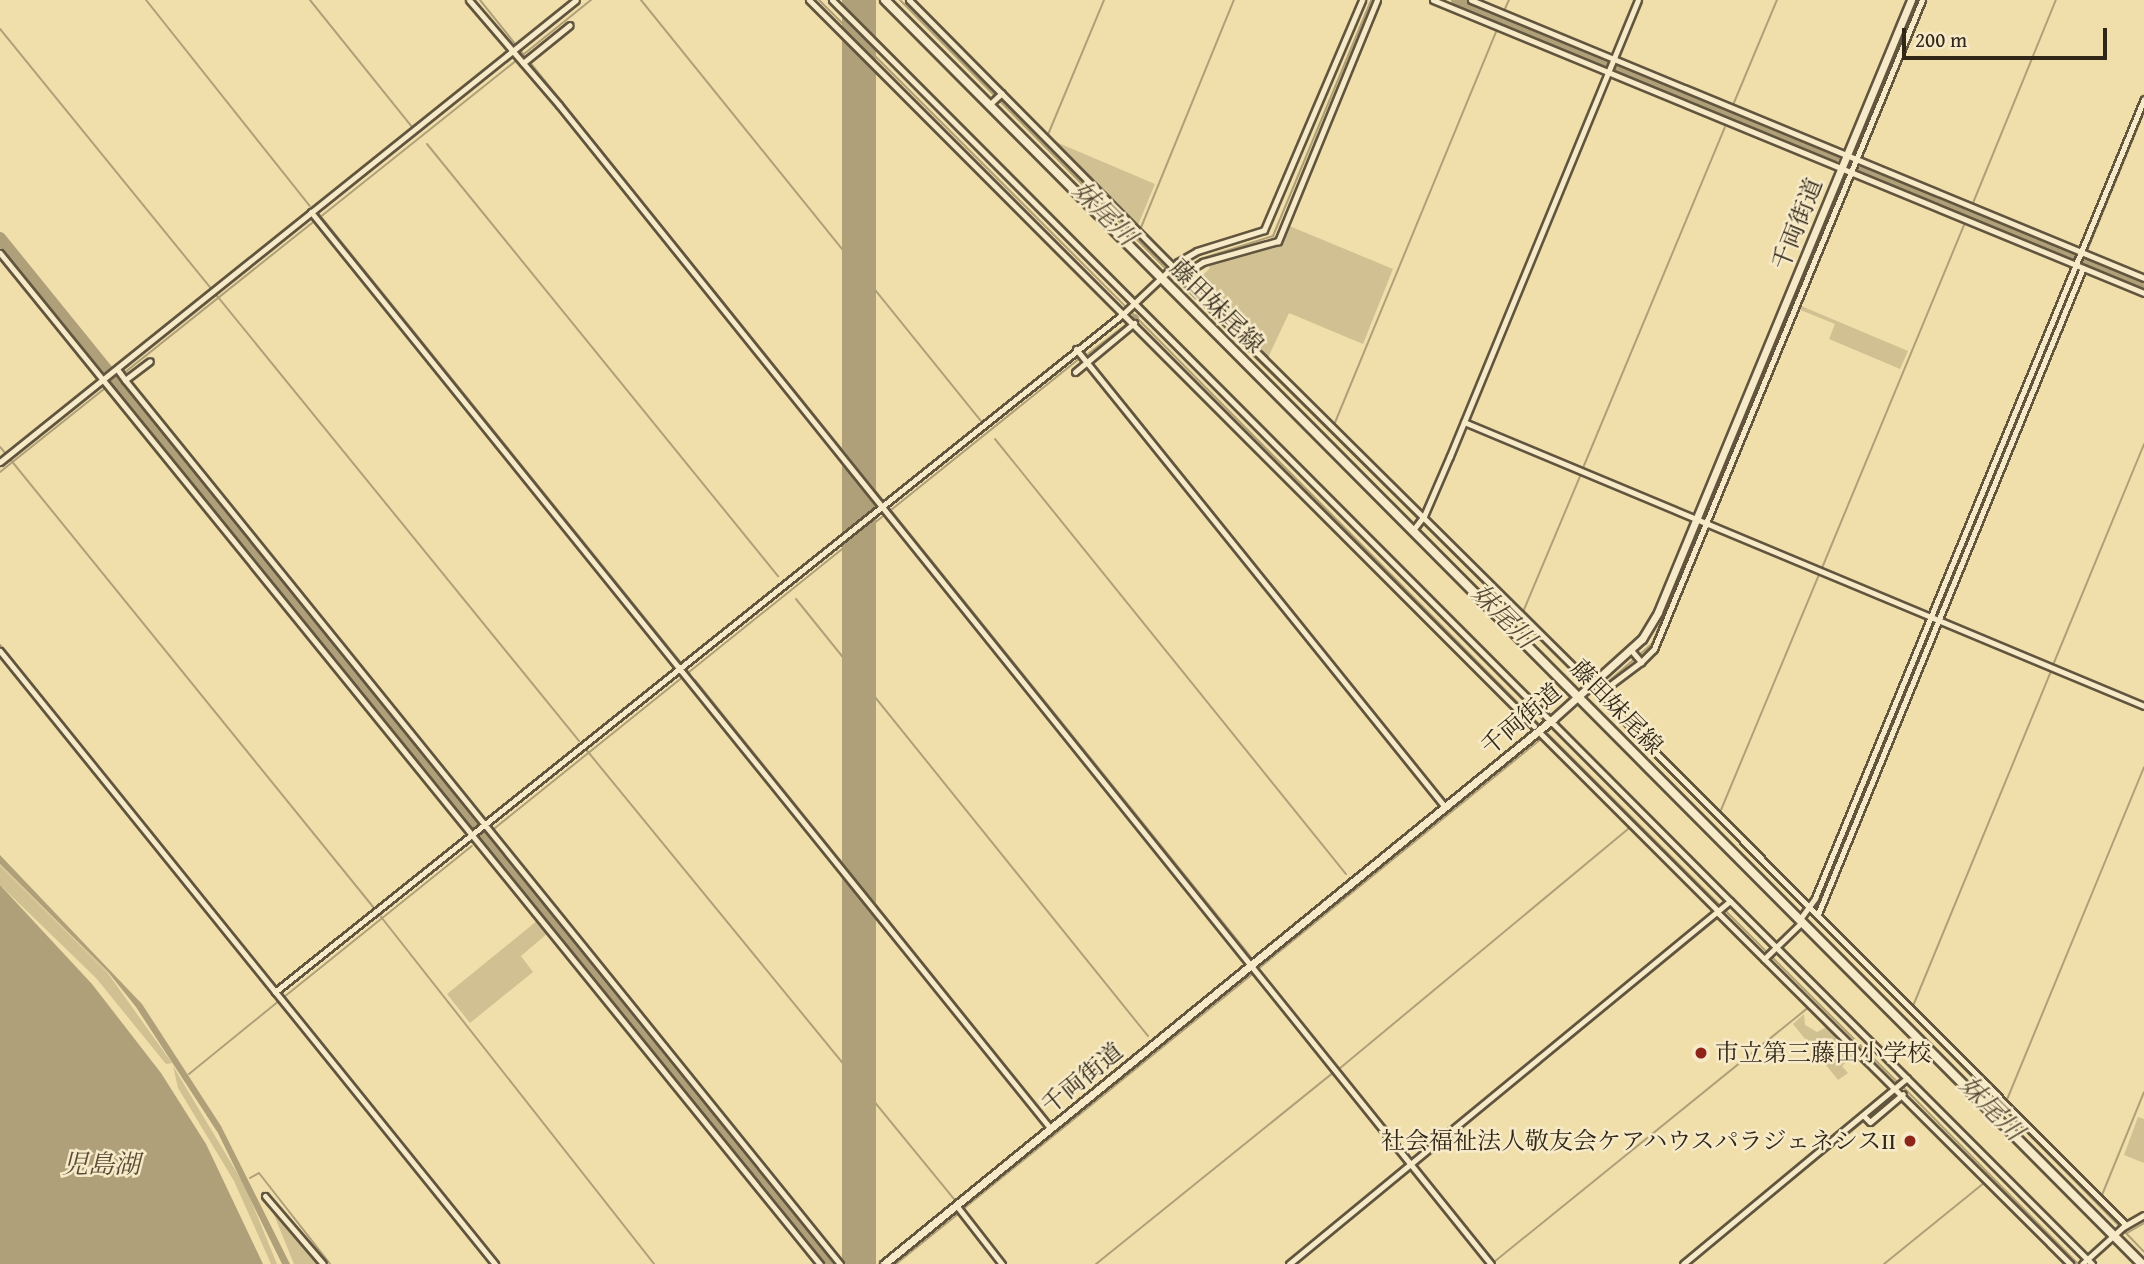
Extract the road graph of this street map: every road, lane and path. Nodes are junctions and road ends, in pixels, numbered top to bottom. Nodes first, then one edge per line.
1 (469, 0) edge
2 (576, 0) edge
3 (809, 0) edge
4 (832, 0) edge
5 (886, 0) edge
6 (909, 0) edge
7 (1362, 0) edge
8 (1377, 0) edge
9 (1433, 0) edge
10 (1471, 0) edge
11 (1637, 0) edge
12 (1911, 0) edge
13 (1922, 0) edge
14 (1497, 16) junction
15 (570, 25) dead end
16 (515, 50) junction
17 (525, 61) junction
18 (1611, 65) junction
19 (996, 98) junction
20 (2144, 99) edge
21 (1729, 108) junction
22 (1724, 119) junction
23 (1307, 154) junction
24 (1845, 155) junction
25 (1856, 159) junction
26 (1840, 169) junction
27 (1850, 174) junction
28 (1972, 213) junction
29 (315, 216) junction
30 (0, 253) edge
31 (2083, 253) junction
32 (1213, 254) junction
33 (2076, 264) junction
34 (2083, 268) junction
35 (1166, 273) junction
36 (2144, 278) edge
37 (2144, 293) edge
38 (1129, 307) junction
39 (1134, 323) junction
40 (1084, 357) junction
41 (150, 361) dead end
42 (1075, 372) dead end
43 (120, 374) junction
44 (106, 382) junction
45 (1464, 422) junction
46 (0, 462) edge
47 (883, 504) junction
48 (1419, 523) junction
49 (1701, 523) junction
50 (1433, 614) junction
51 (1935, 621) junction
52 (0, 651) edge
53 (1637, 658) junction
54 (683, 669) junction
55 (1588, 681) dead end
56 (1578, 697) junction
57 (2144, 706) edge
58 (1550, 721) junction
59 (1534, 726) dead end
60 (1541, 734) dead end
61 (1445, 807) junction
62 (487, 828) junction
63 (473, 834) junction
64 (1721, 910) junction
65 (1808, 915) junction
66 (1771, 952) junction
67 (1254, 970) junction
68 (277, 992) junction
69 (1901, 1088) junction
70 (1051, 1128) junction
71 (1412, 1166) junction
72 (265, 1196) dead end
73 (959, 1210) junction
74 (2144, 1215) edge
75 (2118, 1232) junction
76 (2087, 1261) edge
77 (323, 1264) edge
78 (495, 1264) edge
79 (820, 1264) edge
80 (841, 1264) edge
81 (884, 1264) edge
82 (1002, 1264) edge
83 (1289, 1264) edge
84 (1490, 1264) edge
85 (1683, 1264) edge
86 (2070, 1264) edge
87 (2142, 1264) edge

1 - 16 street
2 - 16 street
3 - 38 street
4 - 38 street
5 - 19 main road, 藤田妹尾線
6 - 19 street
7 - 23 street
8 - 23 street
9 - 14 street
10 - 14 street
11 - 18 street
12 - 24 street, 千両街道
13 - 25 street
14 - 18 street
14 - 18 street
15 - 17 street
16 - 17 street
16 - 29 street
17 - 47 street
18 - 21 street
18 - 22 street
18 - 45 street
19 - 35 main road, 藤田妹尾線
19 - 35 street
20 - 31 street
21 - 22 street
21 - 24 street
22 - 26 street
23 - 32 street
23 - 32 street
24 - 25 street
24 - 26 street, 千両街道
25 - 27 street
25 - 28 street
26 - 27 street
26 - 49 street, 千両街道
27 - 28 street
27 - 49 street
28 - 31 street
28 - 33 street
29 - 43 street
29 - 54 street
30 - 44 street
31 - 33 street
31 - 36 street
32 - 35 street
32 - 48 street
33 - 34 street
33 - 51 street
34 - 37 street
34 - 51 street
35 - 38 street
35 - 48 main road, 藤田妹尾線
38 - 39 street
38 - 40 street
38 - 50 street
39 - 40 street
39 - 50 street
40 - 42 street
40 - 47 street
40 - 61 street
41 - 43 street
43 - 44 street
43 - 62 street
44 - 46 street
44 - 63 street
45 - 48 street
45 - 49 street
47 - 54 street
47 - 67 street
48 - 55 street
48 - 56 main road, 藤田妹尾線
49 - 51 street
49 - 53 street, 千両街道
49 - 53 street
50 - 58 street
50 - 59 street
51 - 57 street
51 - 65 street
51 - 65 street
52 - 68 street
53 - 56 street, 千両街道
53 - 65 street
54 - 62 street
54 - 70 street
56 - 58 street, 千両街道
56 - 65 main road, 藤田妹尾線
58 - 61 street, 千両街道
58 - 64 street
60 - 64 street
61 - 67 street, 千両街道
62 - 63 street
62 - 80 street
63 - 68 street
63 - 79 street
64 - 66 street
64 - 66 street
64 - 71 street
65 - 66 street
65 - 75 main road, 藤田妹尾線
65 - 75 street
66 - 69 street
66 - 69 street
67 - 70 street, 千両街道
67 - 71 street
68 - 78 street
69 - 76 street
69 - 85 street
69 - 86 street
70 - 73 street, 千両街道
71 - 83 street
71 - 84 street
72 - 77 street
73 - 81 street, 千両街道
73 - 82 street
74 - 75 street
75 - 76 street
75 - 87 main road, 藤田妹尾線

